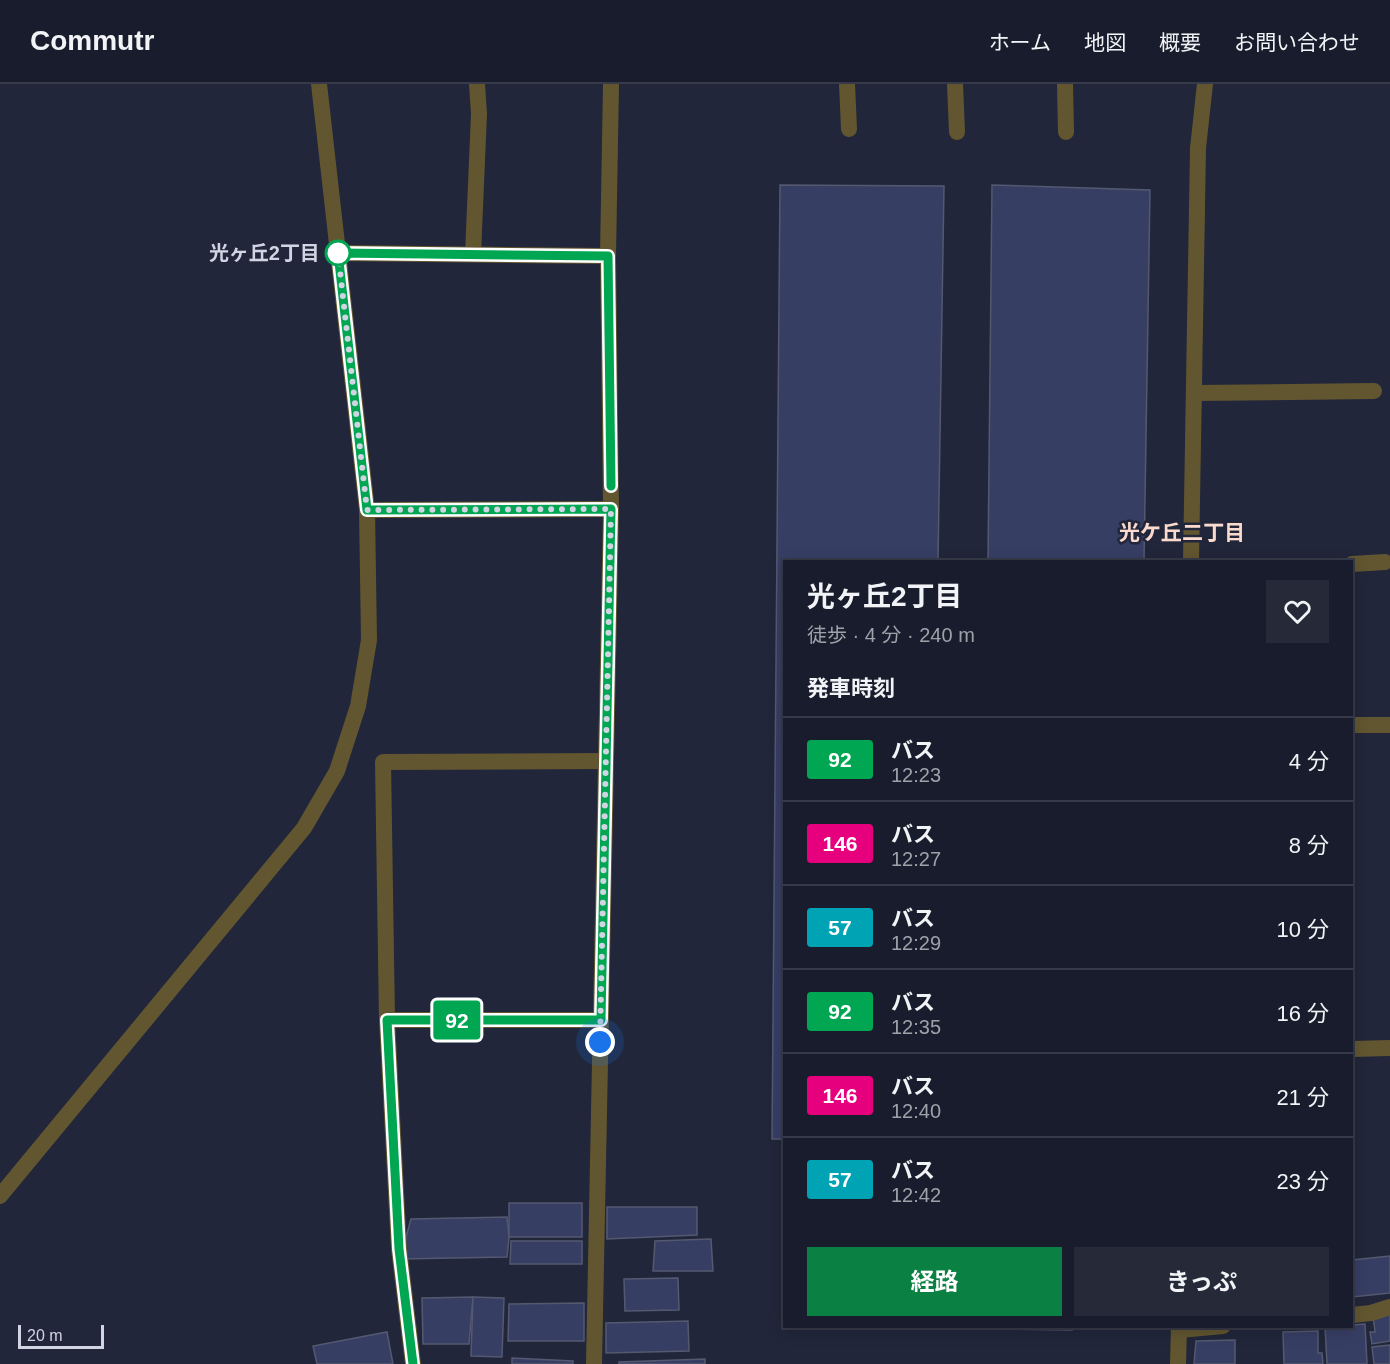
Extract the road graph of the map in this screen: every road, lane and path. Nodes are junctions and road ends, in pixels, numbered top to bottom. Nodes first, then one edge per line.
1 (319, 84) edge
2 (477, 84) edge
3 (611, 84) edge
4 (847, 84) edge
5 (955, 84) edge
6 (1065, 84) edge
7 (1204, 84) edge
8 (849, 129) dead end
9 (957, 132) dead end
10 (1066, 132) dead end
11 (338, 253) junction
12 (473, 255) junction
13 (608, 256) junction
14 (1374, 391) dead end
15 (1194, 393) junction
16 (611, 509) junction
17 (367, 510) junction
18 (1191, 560) edge
19 (1385, 562) dead end
20 (1353, 564) edge
21 (1390, 725) edge
22 (1353, 726) edge
23 (606, 761) junction
24 (387, 1020) junction
25 (601, 1020) junction
26 (1353, 1048) edge
27 (1390, 1048) edge
28 (0, 1196) edge
29 (1390, 1307) edge
30 (1353, 1315) edge
31 (1179, 1328) edge
32 (413, 1364) edge
33 (594, 1364) edge
34 (1178, 1364) edge

1 - 11 street
2 - 12 street
3 - 13 street
4 - 8 street
5 - 9 street
6 - 10 street
7 - 15 street
11 - 12 street
11 - 17 street
12 - 13 street
13 - 16 street
14 - 15 street
15 - 18 street
16 - 17 street
16 - 23 street
17 - 28 street
19 - 20 street
21 - 22 street
23 - 24 street
23 - 25 street
24 - 25 street
24 - 32 street
25 - 33 street
26 - 27 street
29 - 30 street
31 - 34 street

